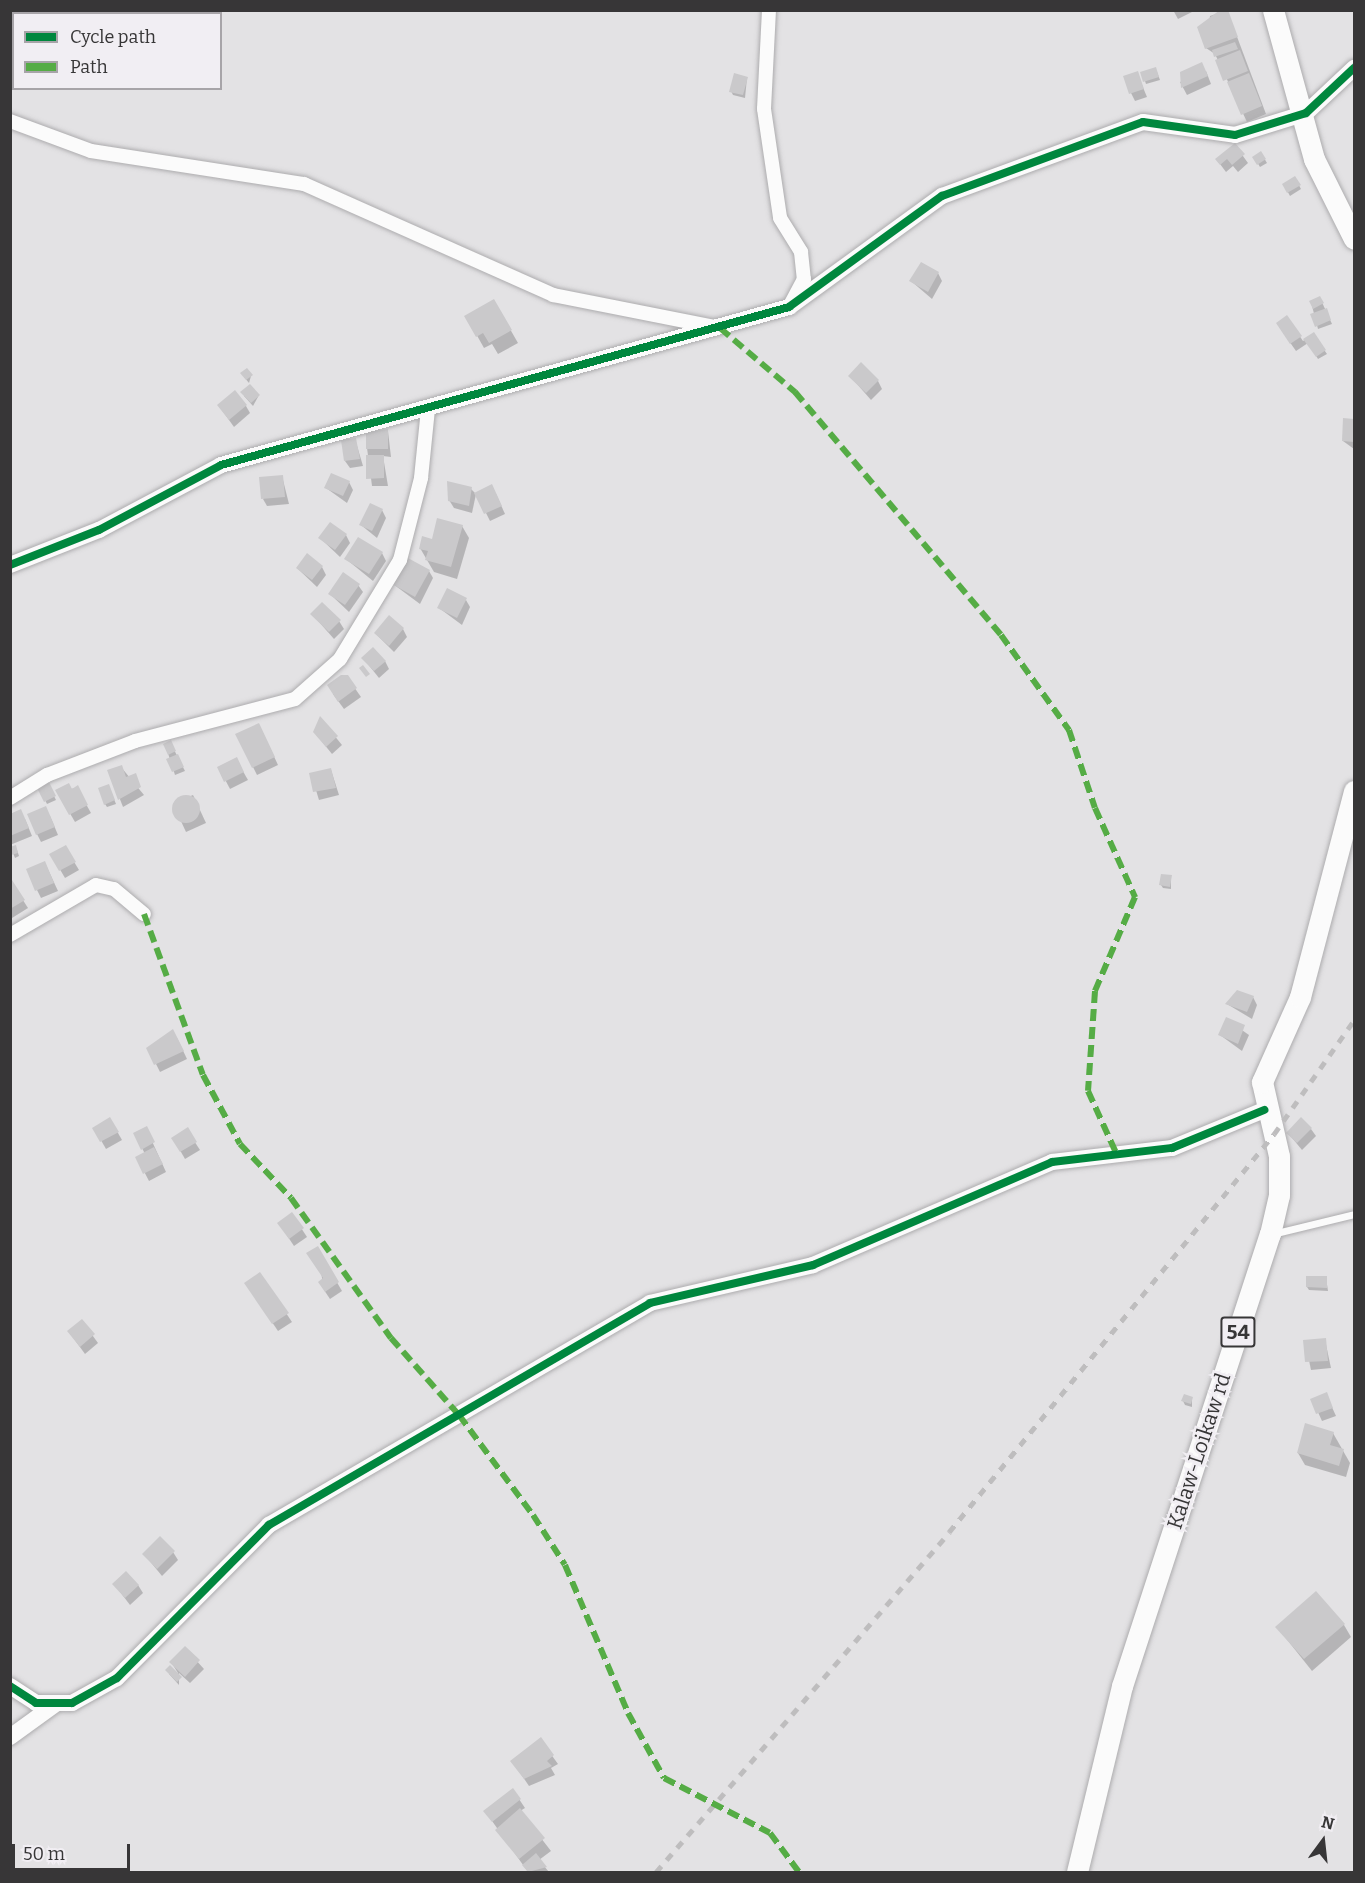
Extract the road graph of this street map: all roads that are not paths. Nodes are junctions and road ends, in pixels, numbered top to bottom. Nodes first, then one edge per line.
1 (769, 10) edge
2 (1273, 10) edge
3 (1354, 68) edge
4 (1305, 113) junction
5 (10, 121) edge
6 (1354, 239) edge
7 (789, 307) junction
8 (720, 328) junction
9 (428, 409) junction
10 (10, 565) edge
11 (1354, 791) edge
12 (10, 798) edge
13 (144, 914) dead end
14 (10, 935) edge
15 (1264, 1110) junction
16 (1354, 1214) edge
17 (1270, 1234) junction
18 (10, 1686) edge
19 (57, 1703) junction
20 (10, 1737) edge
21 (1077, 1872) edge

1 - 7 street
2 - 4 main road
3 - 4 street
4 - 6 main road
4 - 7 street
5 - 8 street
7 - 8 street
8 - 9 street
9 - 10 street
9 - 12 street
11 - 15 main road, Kalaw-Loikaw rd / 54
13 - 14 street
15 - 17 main road, Kalaw-Loikaw rd / 54
15 - 19 street
16 - 17 lane
17 - 21 main road, Kalaw-Loikaw rd / 54
18 - 19 street
19 - 20 street

